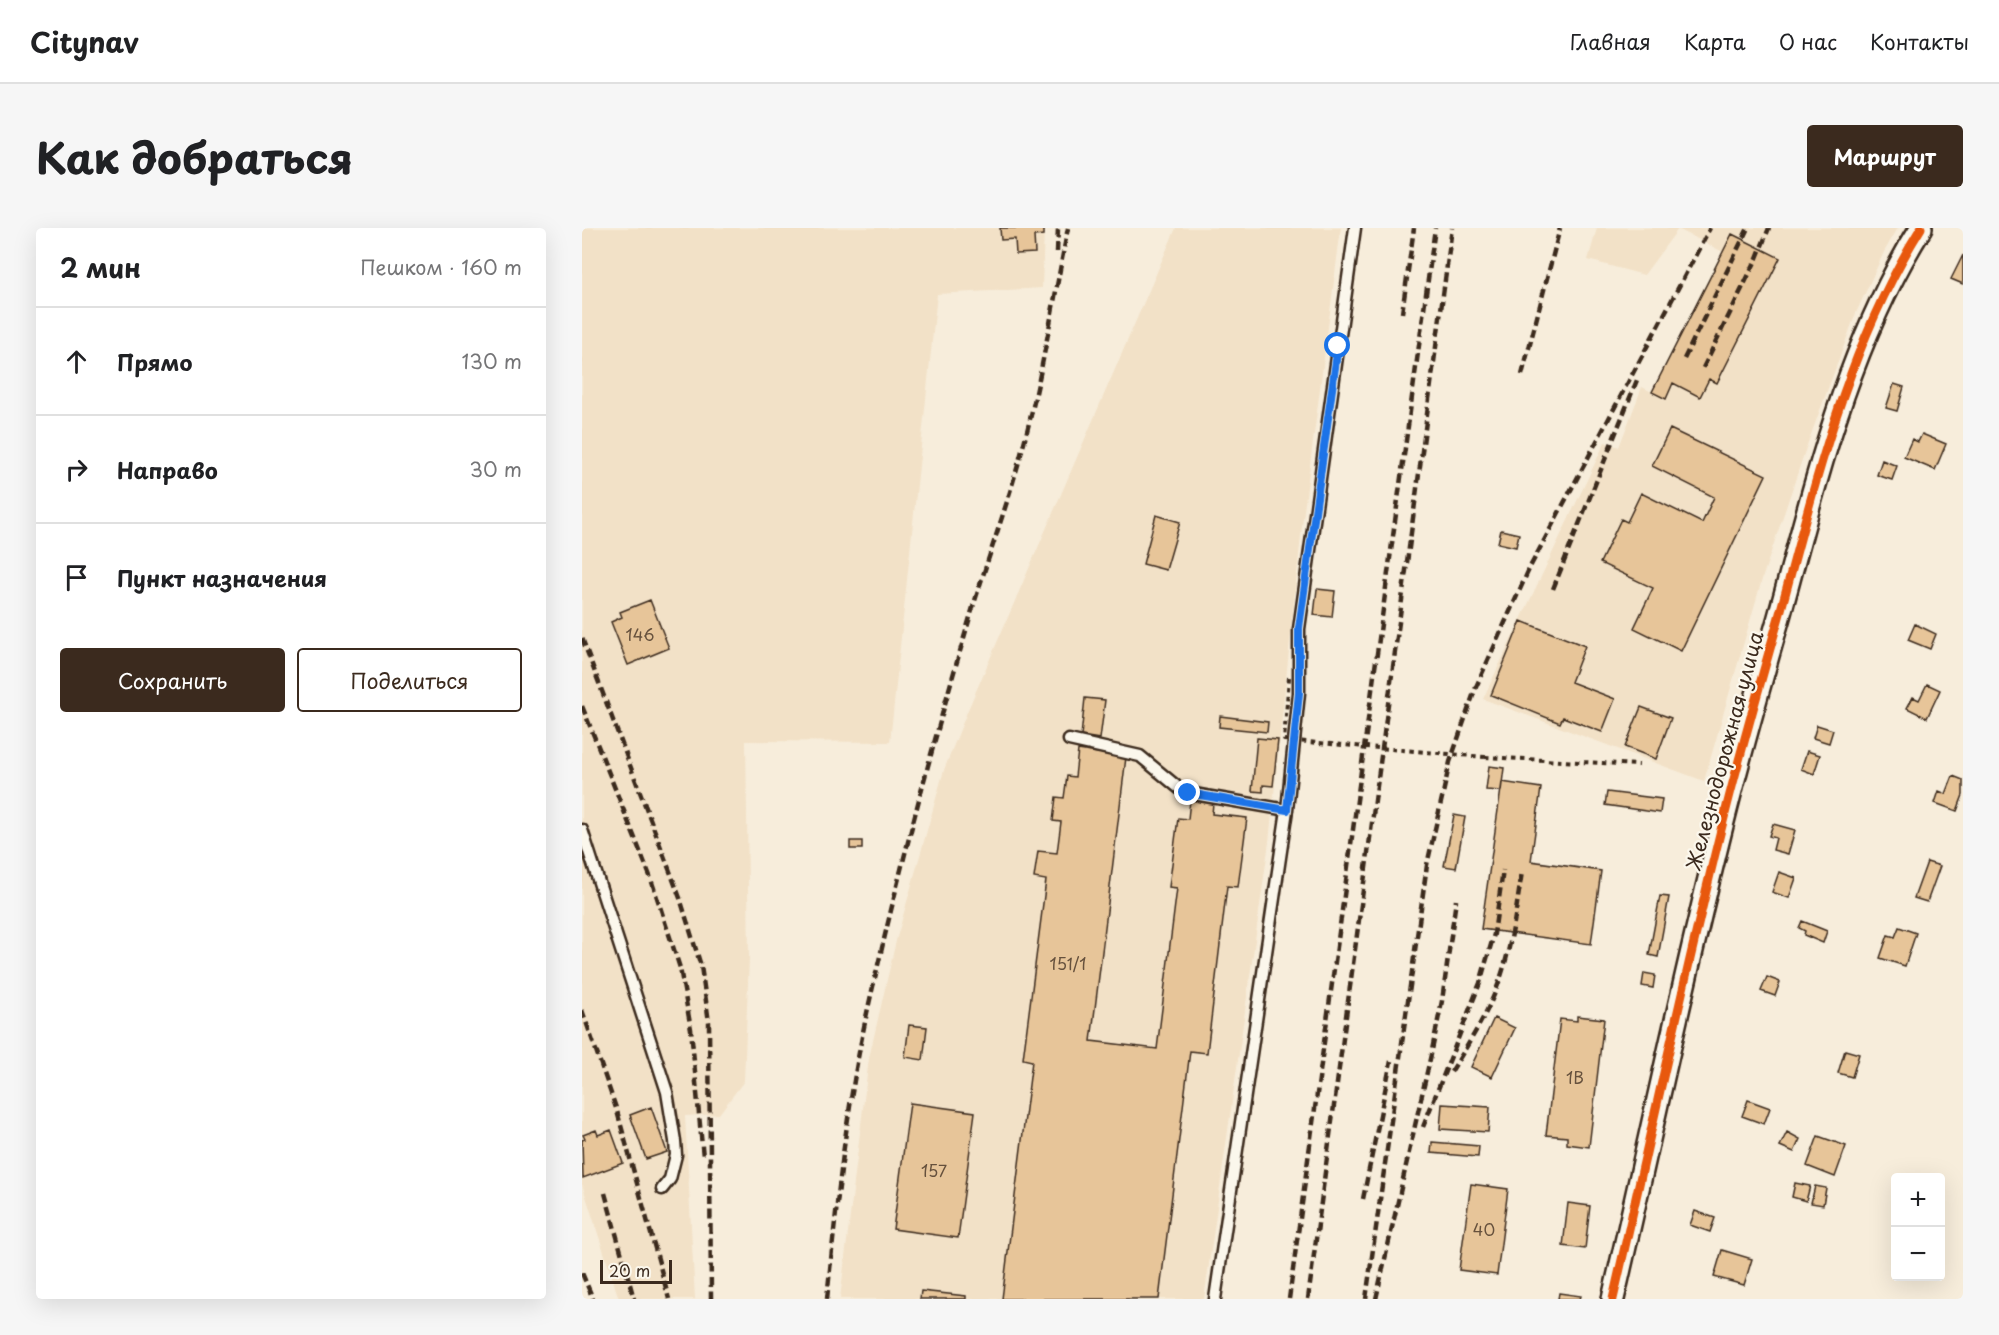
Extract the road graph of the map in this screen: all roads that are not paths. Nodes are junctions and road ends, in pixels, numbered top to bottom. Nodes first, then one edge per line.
1 (1354, 228) edge
2 (1921, 228) edge
3 (1069, 740) dead end
4 (1287, 810) junction
5 (582, 831) edge
6 (662, 1189) dead end
7 (1215, 1299) edge
8 (1613, 1299) edge

1 - 4 lane
2 - 8 street, Железнодорожная улица
3 - 4 lane
4 - 7 lane
5 - 6 lane

